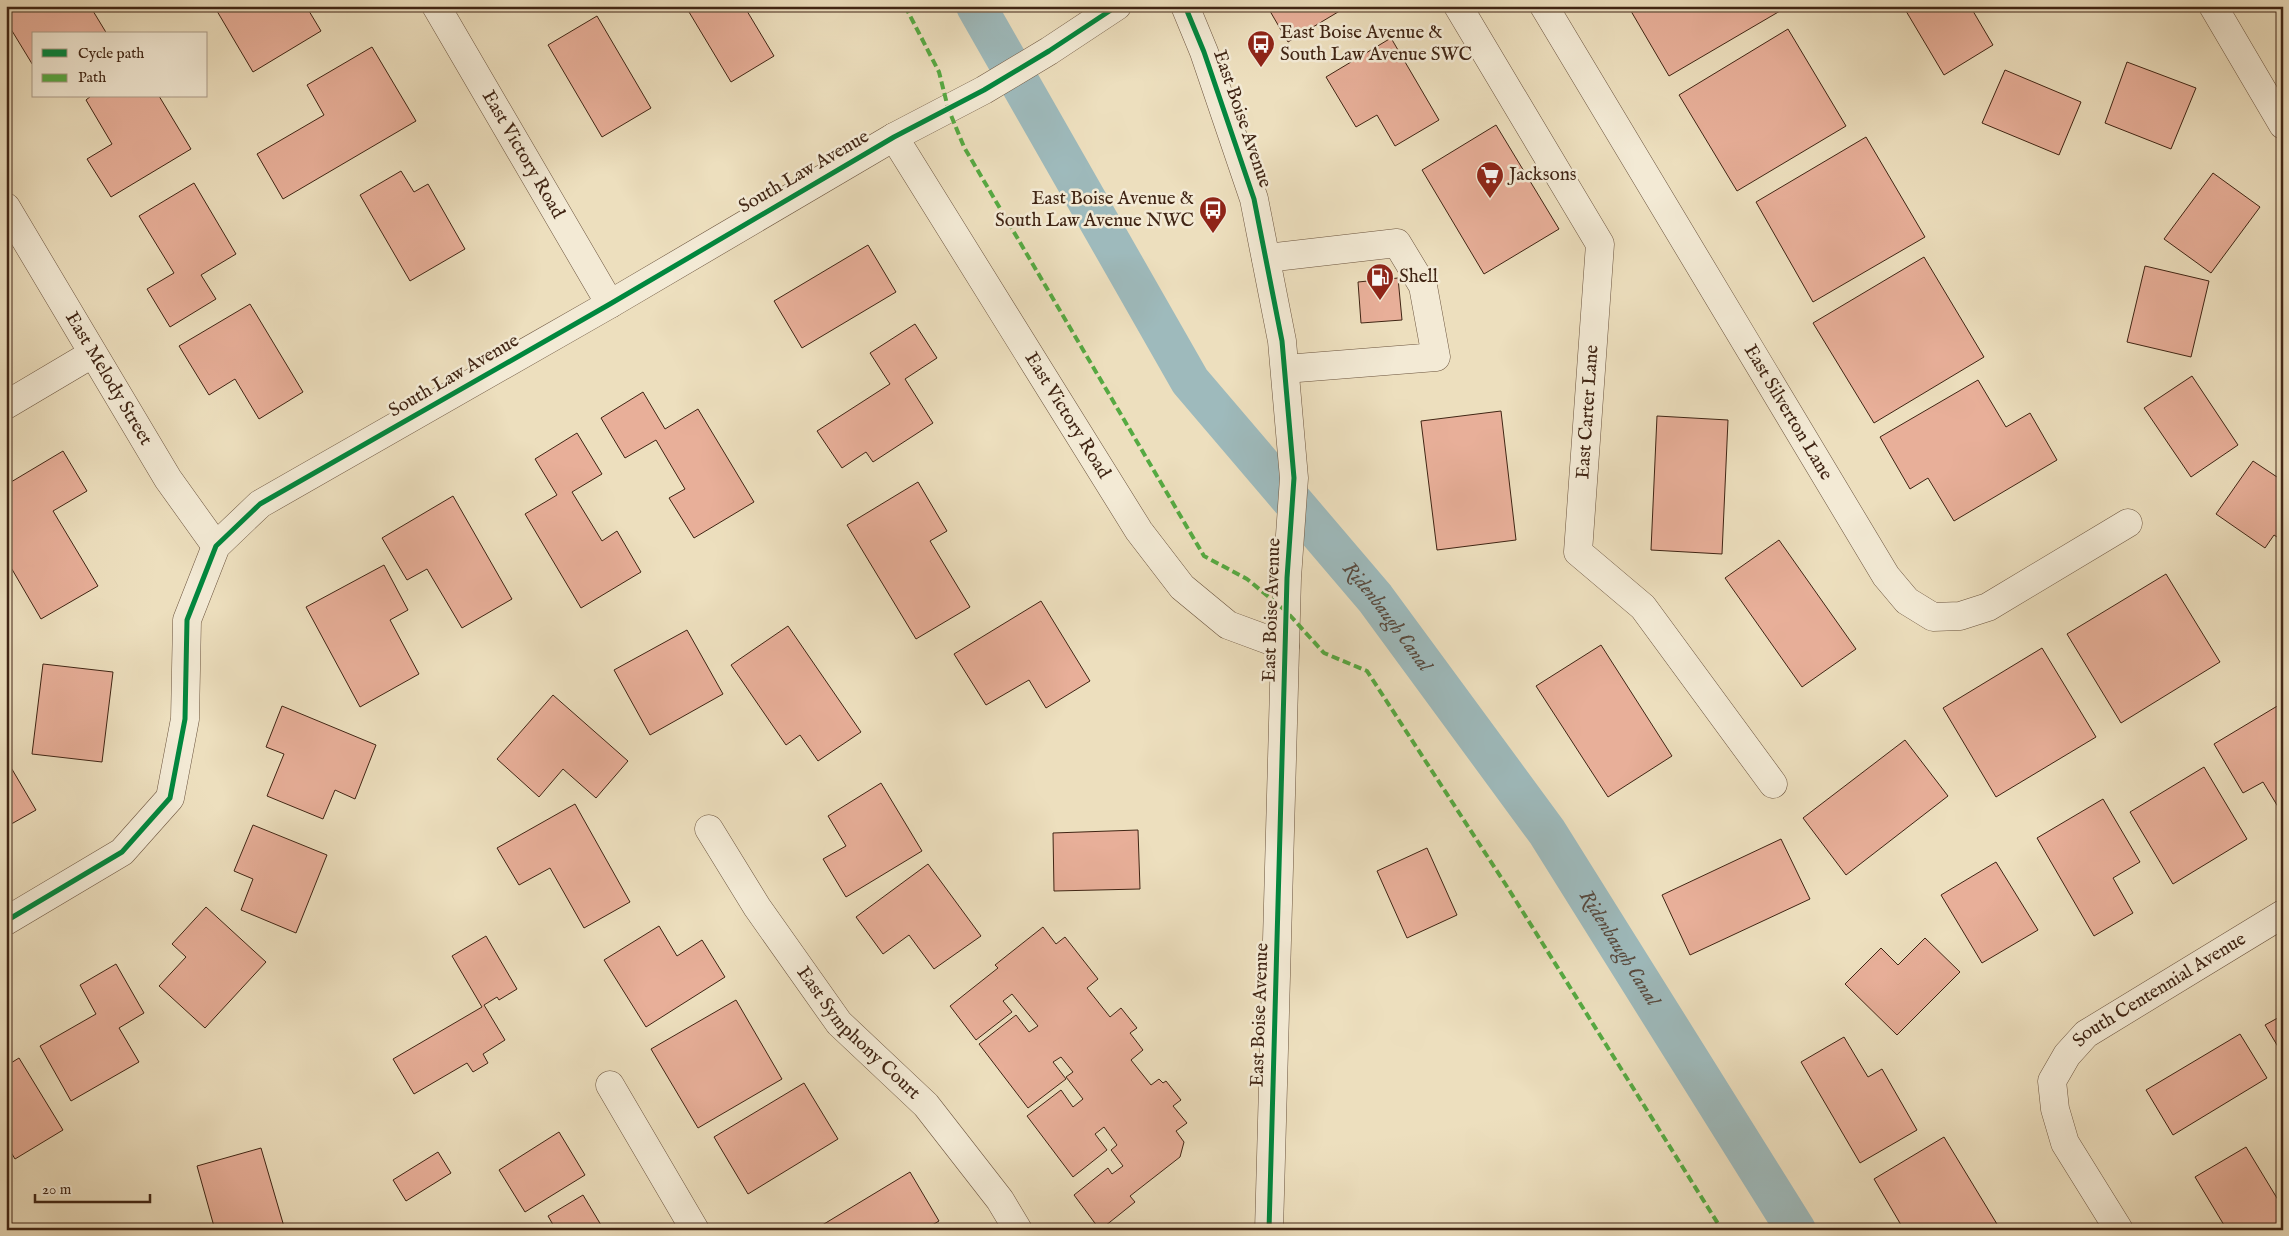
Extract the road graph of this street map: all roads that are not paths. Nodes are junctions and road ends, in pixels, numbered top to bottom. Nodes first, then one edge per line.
1 (436, 6) edge
2 (1117, 6) edge
3 (1185, 6) edge
4 (1458, 6) edge
5 (1544, 6) edge
6 (2213, 6) edge
7 (2283, 125) edge
8 (894, 137) junction
9 (6, 208) edge
10 (1266, 258) junction
11 (610, 304) junction
12 (92, 354) junction
13 (1285, 369) junction
14 (6, 405) edge
15 (2128, 523) dead end
16 (216, 546) junction
17 (1285, 646) junction
18 (1773, 784) dead end
19 (709, 829) dead end
20 (2283, 914) edge
21 (6, 921) edge
22 (610, 1085) dead end
23 (695, 1230) edge
24 (1018, 1230) edge
25 (1269, 1230) edge
26 (2119, 1230) edge

1 - 11 street, East Victory Road
2 - 8 street, South Law Avenue
3 - 10 street, East Boise Avenue
4 - 18 street, East Carter Lane
5 - 15 street, East Silverton Lane
6 - 7 street
8 - 11 street, South Law Avenue
8 - 17 street, East Victory Road
9 - 12 street, East Melody Street
10 - 13 street, East Boise Avenue
10 - 13 street
11 - 16 street, South Law Avenue
12 - 14 street
12 - 16 street, East Melody Street
13 - 17 street, East Boise Avenue
16 - 21 street, South Law Avenue
17 - 25 street, East Boise Avenue
19 - 24 street, East Symphony Court
20 - 26 street, South Centennial Avenue
22 - 23 street

